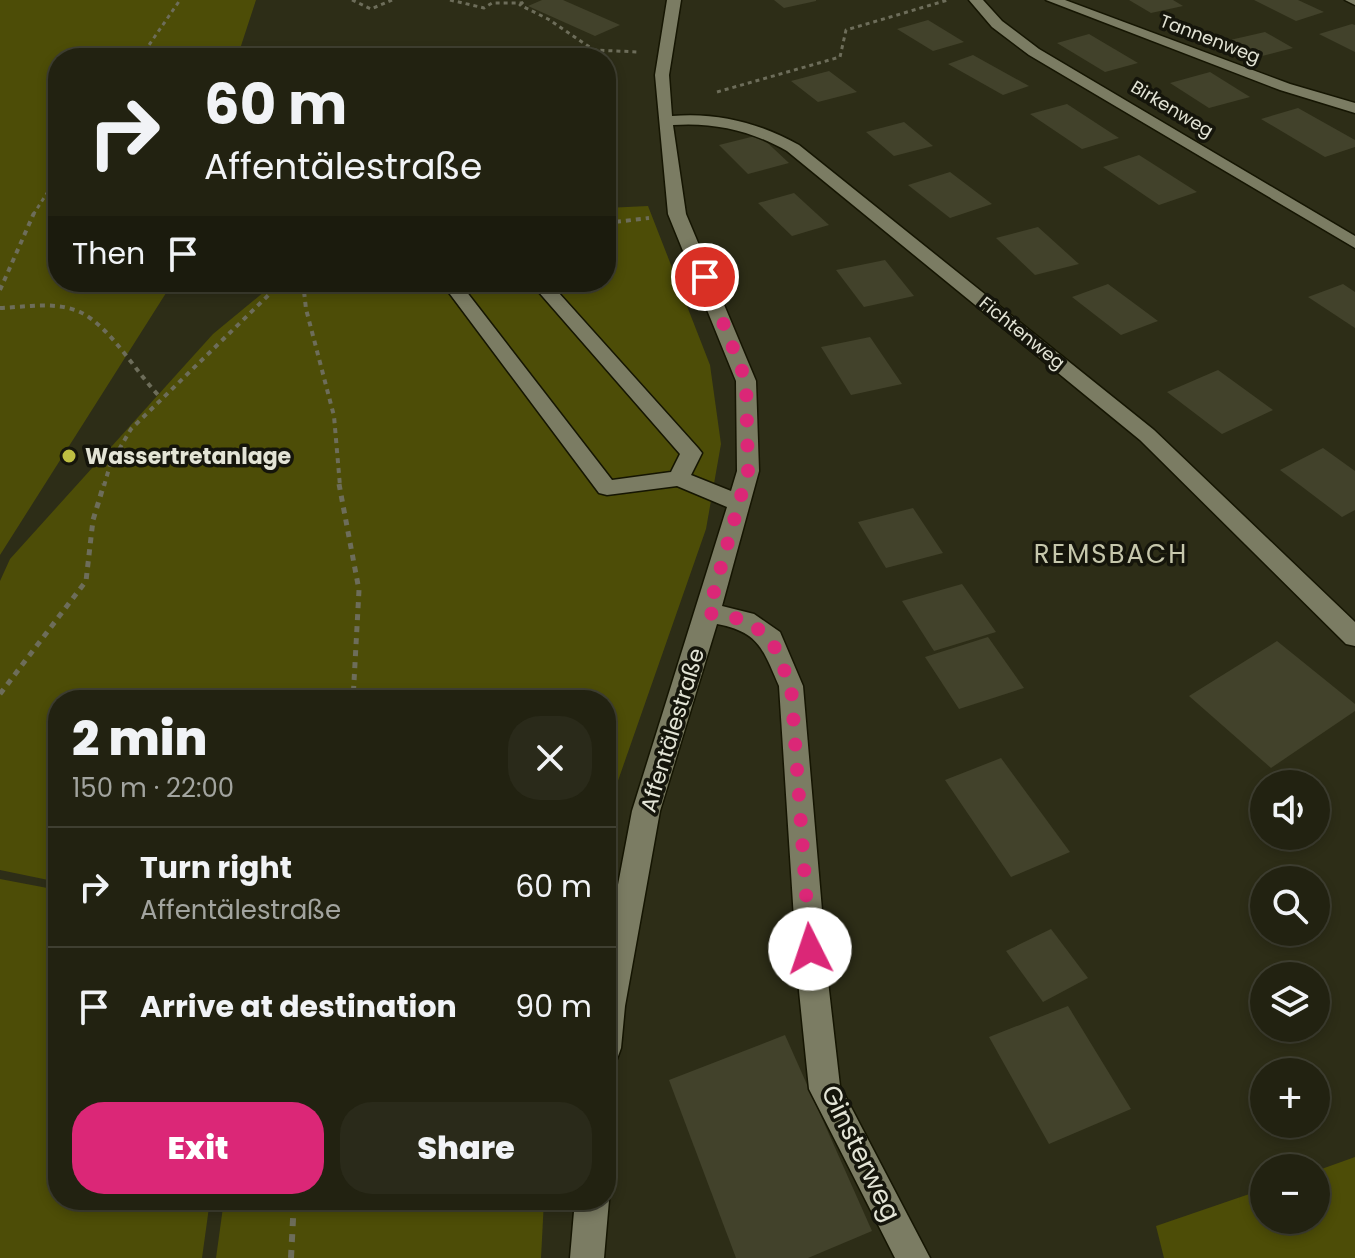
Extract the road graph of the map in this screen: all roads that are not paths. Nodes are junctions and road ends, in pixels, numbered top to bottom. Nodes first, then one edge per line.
1 (674, 0) edge
2 (976, 0) edge
3 (1053, 0) edge
4 (1355, 108) edge
5 (665, 121) junction
6 (1355, 243) edge
7 (458, 292) edge
8 (548, 292) edge
9 (679, 478) junction
10 (739, 503) junction
11 (708, 613) junction
12 (1350, 627) edge
13 (616, 974) edge
14 (591, 1210) edge
15 (587, 1258) edge
16 (913, 1258) edge

1 - 5 street, Affentälestraße
2 - 6 street, Birkenweg
3 - 4 street, Tannenweg
5 - 10 street, Affentälestraße
5 - 12 street, Fichtenweg
7 - 9 street
8 - 9 street
9 - 10 street
10 - 11 street, Affentälestraße
11 - 13 street, Affentälestraße
11 - 16 street, Ginsterweg
14 - 15 street

